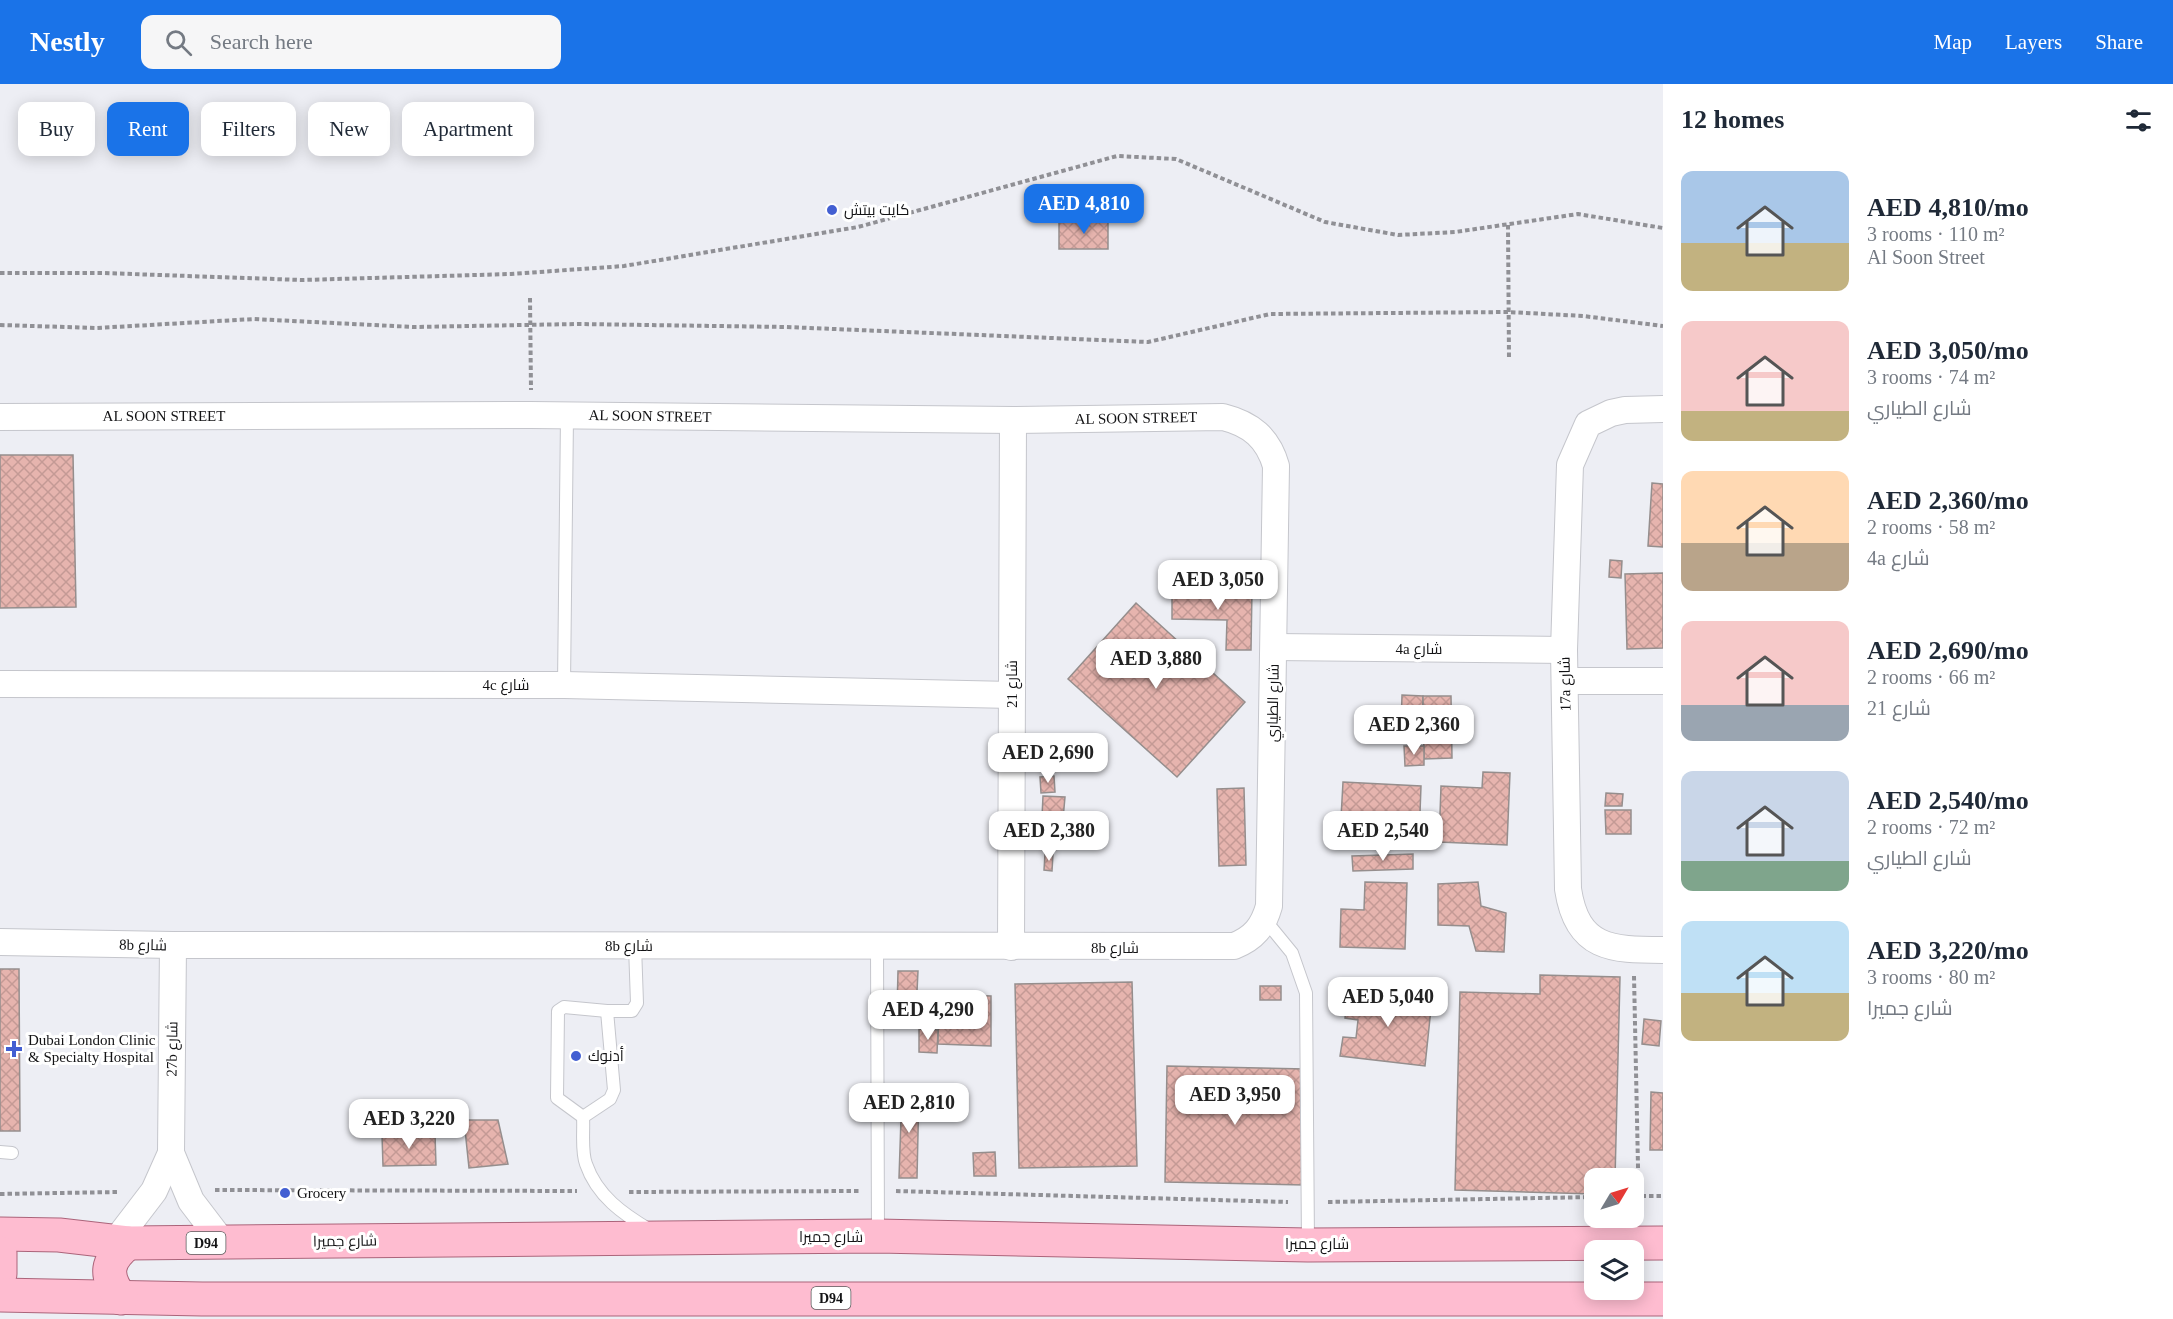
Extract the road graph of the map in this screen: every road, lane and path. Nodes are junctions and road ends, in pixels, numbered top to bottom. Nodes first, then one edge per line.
1 (1508, 225) junction
2 (1663, 228) edge
3 (0, 273) edge
4 (530, 298) dead end
5 (1508, 312) junction
6 (0, 325) edge
7 (530, 325) junction
8 (1663, 326) edge
9 (1509, 359) dead end
10 (1663, 409) edge
11 (531, 415) junction
12 (567, 416) junction
13 (0, 417) edge
14 (1013, 420) junction
15 (1276, 466) joint
16 (1274, 647) junction
17 (1564, 650) junction
18 (1565, 681) junction
19 (1663, 681) edge
20 (0, 684) edge
21 (564, 685) junction
22 (1012, 695) junction
23 (1260, 927) junction
24 (0, 942) edge
25 (173, 945) junction
26 (635, 946) junction
27 (877, 946) junction
28 (1011, 947) junction
29 (1633, 950) junction
30 (1663, 950) edge
31 (607, 1011) junction
32 (583, 1117) junction
33 (171, 1153) junction
34 (1636, 1168) edge
35 (154, 1191) junction
36 (0, 1194) edge
37 (1644, 1196) edge
38 (1663, 1196) edge
39 (1644, 1221) edge
40 (0, 1234) edge
41 (878, 1236) junction
42 (668, 1238) junction
43 (1651, 1242) edge
44 (122, 1243) junction
45 (223, 1243) junction
46 (1308, 1245) junction
47 (0, 1253) edge
48 (0, 1274) edge
49 (0, 1295) edge
50 (122, 1298) junction
51 (1663, 1299) edge

1 - 2 path
1 - 3 path
1 - 5 path
4 - 7 path
5 - 7 path
5 - 8 path
5 - 9 path
6 - 7 path
7 - 11 path
10 - 17 street, 17a شارع
11 - 12 street, AL SOON STREET
11 - 13 street, AL SOON STREET
12 - 14 street, AL SOON STREET
12 - 21 lane
14 - 15 street, AL SOON STREET
14 - 22 street, شارع 21
15 - 16 street, شارع الطياري
16 - 17 street, 4a شارع
16 - 23 street, شارع الطياري
17 - 18 street, 17a شارع
18 - 19 street
18 - 29 street, 17a شارع
20 - 21 street, 4c شارع
21 - 22 street, 4c شارع
22 - 28 street, شارع 21
23 - 28 street, 8b شارع
23 - 46 lane
24 - 25 street, 8b شارع
25 - 26 street, 8b شارع
25 - 33 street, 27b شارع
26 - 27 street, 8b شارع
26 - 31 lane
27 - 28 street, 8b شارع
27 - 41 lane
29 - 30 street
29 - 34 path
31 - 32 lane
31 - 32 lane
32 - 42 lane
33 - 35 street, 27b شارع
33 - 45 street, 27b شارع
35 - 36 path
35 - 44 street, 27b شارع
37 - 38 path
39 - 43 path
40 - 44 main road, شارع جميرا / D94
41 - 42 main road, شارع جميرا / D94
41 - 46 main road, شارع جميرا / D94
42 - 45 main road, شارع جميرا / D94
43 - 46 main road, شارع جميرا / D94
44 - 45 main road, شارع جميرا / D94
44 - 50 main road
47 - 48 main road
49 - 50 main road, D94
50 - 51 main road, D94

